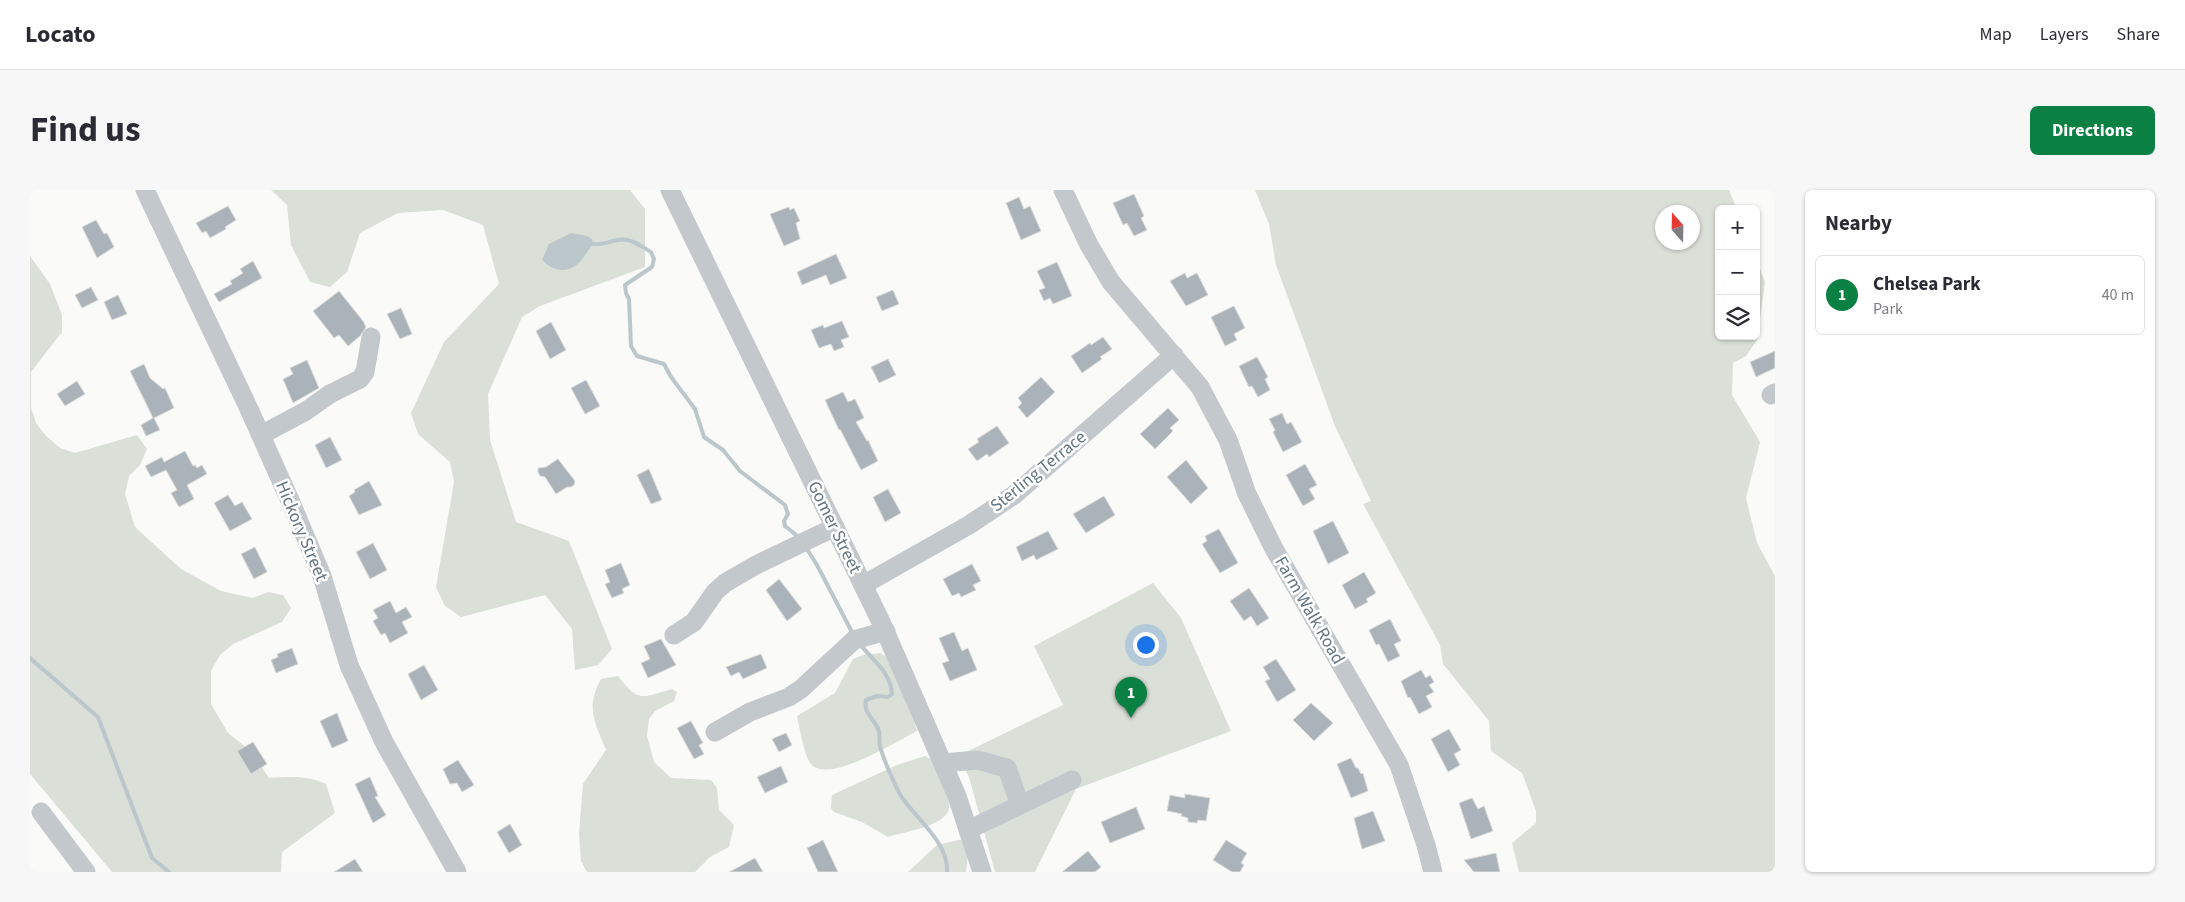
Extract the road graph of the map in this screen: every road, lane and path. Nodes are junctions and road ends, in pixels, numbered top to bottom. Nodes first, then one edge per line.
1 (145, 190) edge
2 (670, 190) edge
3 (1063, 190) edge
4 (371, 337) dead end
5 (1174, 355) junction
6 (261, 435) junction
7 (835, 527) junction
8 (863, 584) junction
9 (886, 632) junction
10 (674, 635) dead end
11 (715, 732) dead end
12 (942, 763) junction
13 (1072, 780) dead end
14 (1020, 805) junction
15 (41, 812) dead end
16 (968, 830) junction
17 (86, 872) edge
18 (457, 872) edge
19 (982, 872) edge
20 (1433, 872) edge

1 - 6 street, Hickory Street
2 - 7 street, Gomer Street
3 - 5 street, Farm Walk Road
4 - 6 street
5 - 8 street, Sterling Terrace
5 - 20 street, Farm Walk Road
6 - 18 street, Hickory Street
7 - 8 street, Gomer Street
7 - 10 street
8 - 9 street, Gomer Street
9 - 11 street
9 - 12 street, Gomer Street
12 - 14 street
12 - 16 street, Gomer Street
13 - 14 street
14 - 16 street
15 - 17 street
16 - 19 street, Gomer Street

